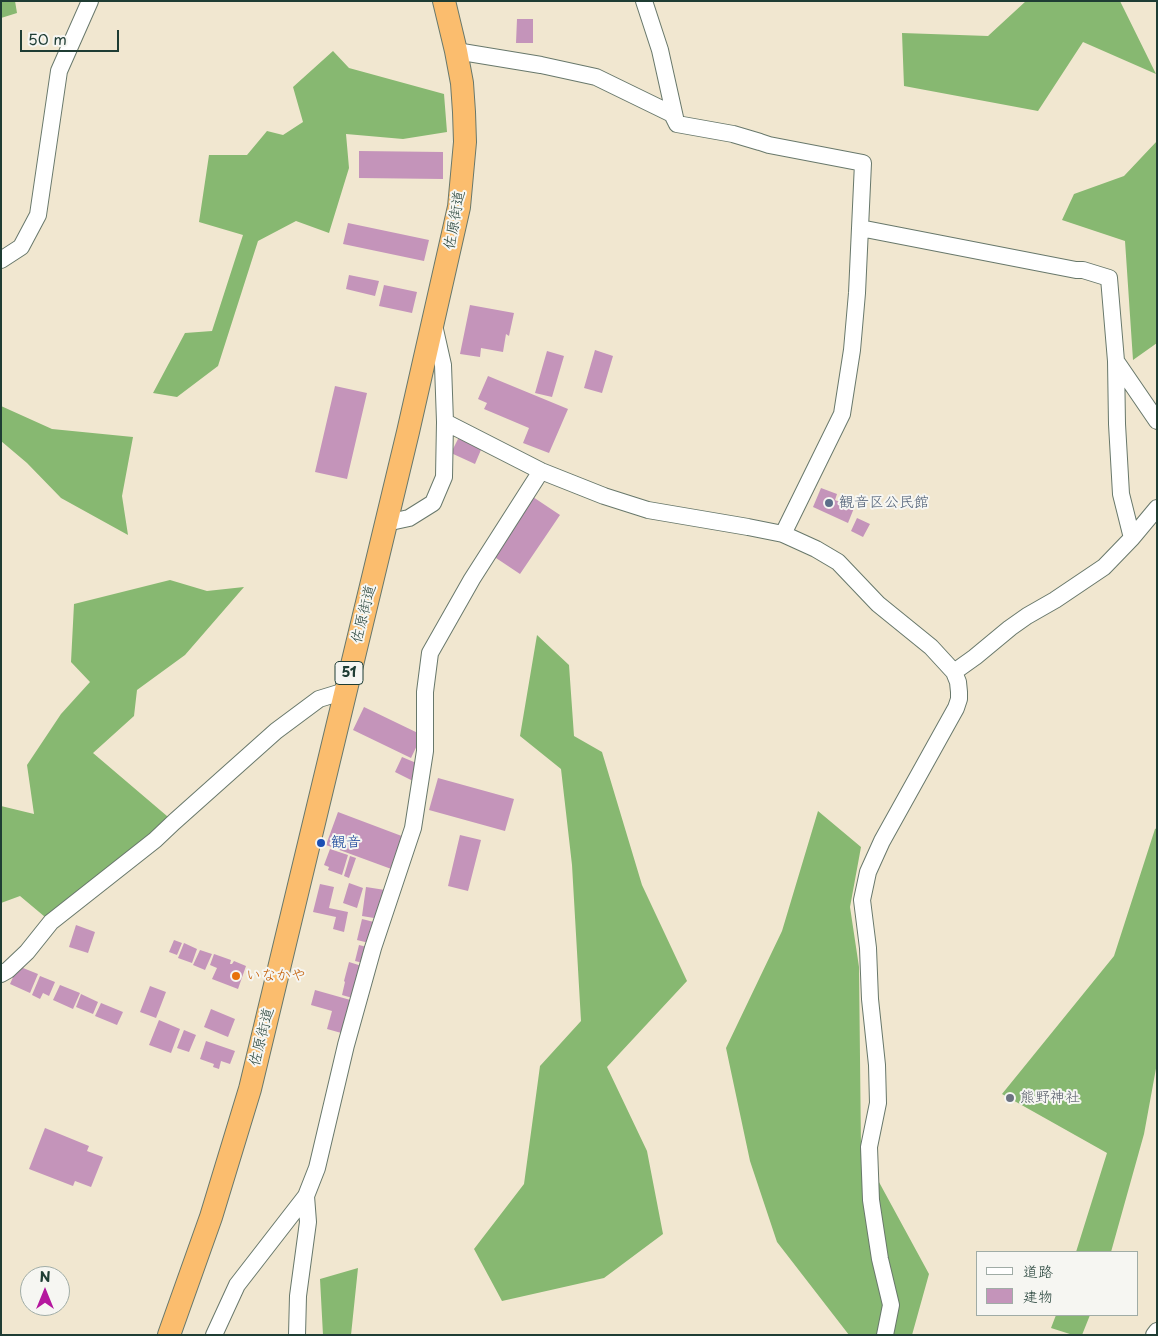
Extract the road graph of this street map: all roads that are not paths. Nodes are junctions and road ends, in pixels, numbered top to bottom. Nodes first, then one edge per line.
1 (90, 1) edge
2 (444, 1) edge
3 (644, 1) edge
4 (456, 51) junction
5 (677, 124) junction
6 (860, 228) junction
7 (1, 260) edge
8 (433, 321) junction
9 (1116, 361) junction
10 (1157, 421) edge
11 (445, 422) junction
12 (541, 471) junction
13 (1157, 508) edge
14 (386, 523) junction
15 (782, 534) junction
16 (1132, 538) junction
17 (954, 672) junction
18 (345, 691) junction
19 (1, 974) edge
20 (306, 1196) junction
21 (1157, 1331) edge
22 (170, 1335) edge
23 (214, 1335) edge
24 (297, 1335) edge
25 (885, 1335) edge
26 (1154, 1335) edge

1 - 7 street
2 - 4 highway, 佐原街道 / 51
3 - 5 street
4 - 5 street
4 - 8 highway, 佐原街道 / 51
5 - 6 street
6 - 9 street
6 - 15 street
8 - 11 street
8 - 14 highway, 佐原街道 / 51
9 - 10 street
9 - 16 street
11 - 12 street
11 - 14 street
12 - 15 street
12 - 20 street
13 - 16 street
14 - 18 highway, 佐原街道 / 51
15 - 17 street
16 - 17 street
17 - 25 street
18 - 19 street
18 - 22 highway, 佐原街道 / 51
20 - 23 street
20 - 24 street
21 - 26 street

